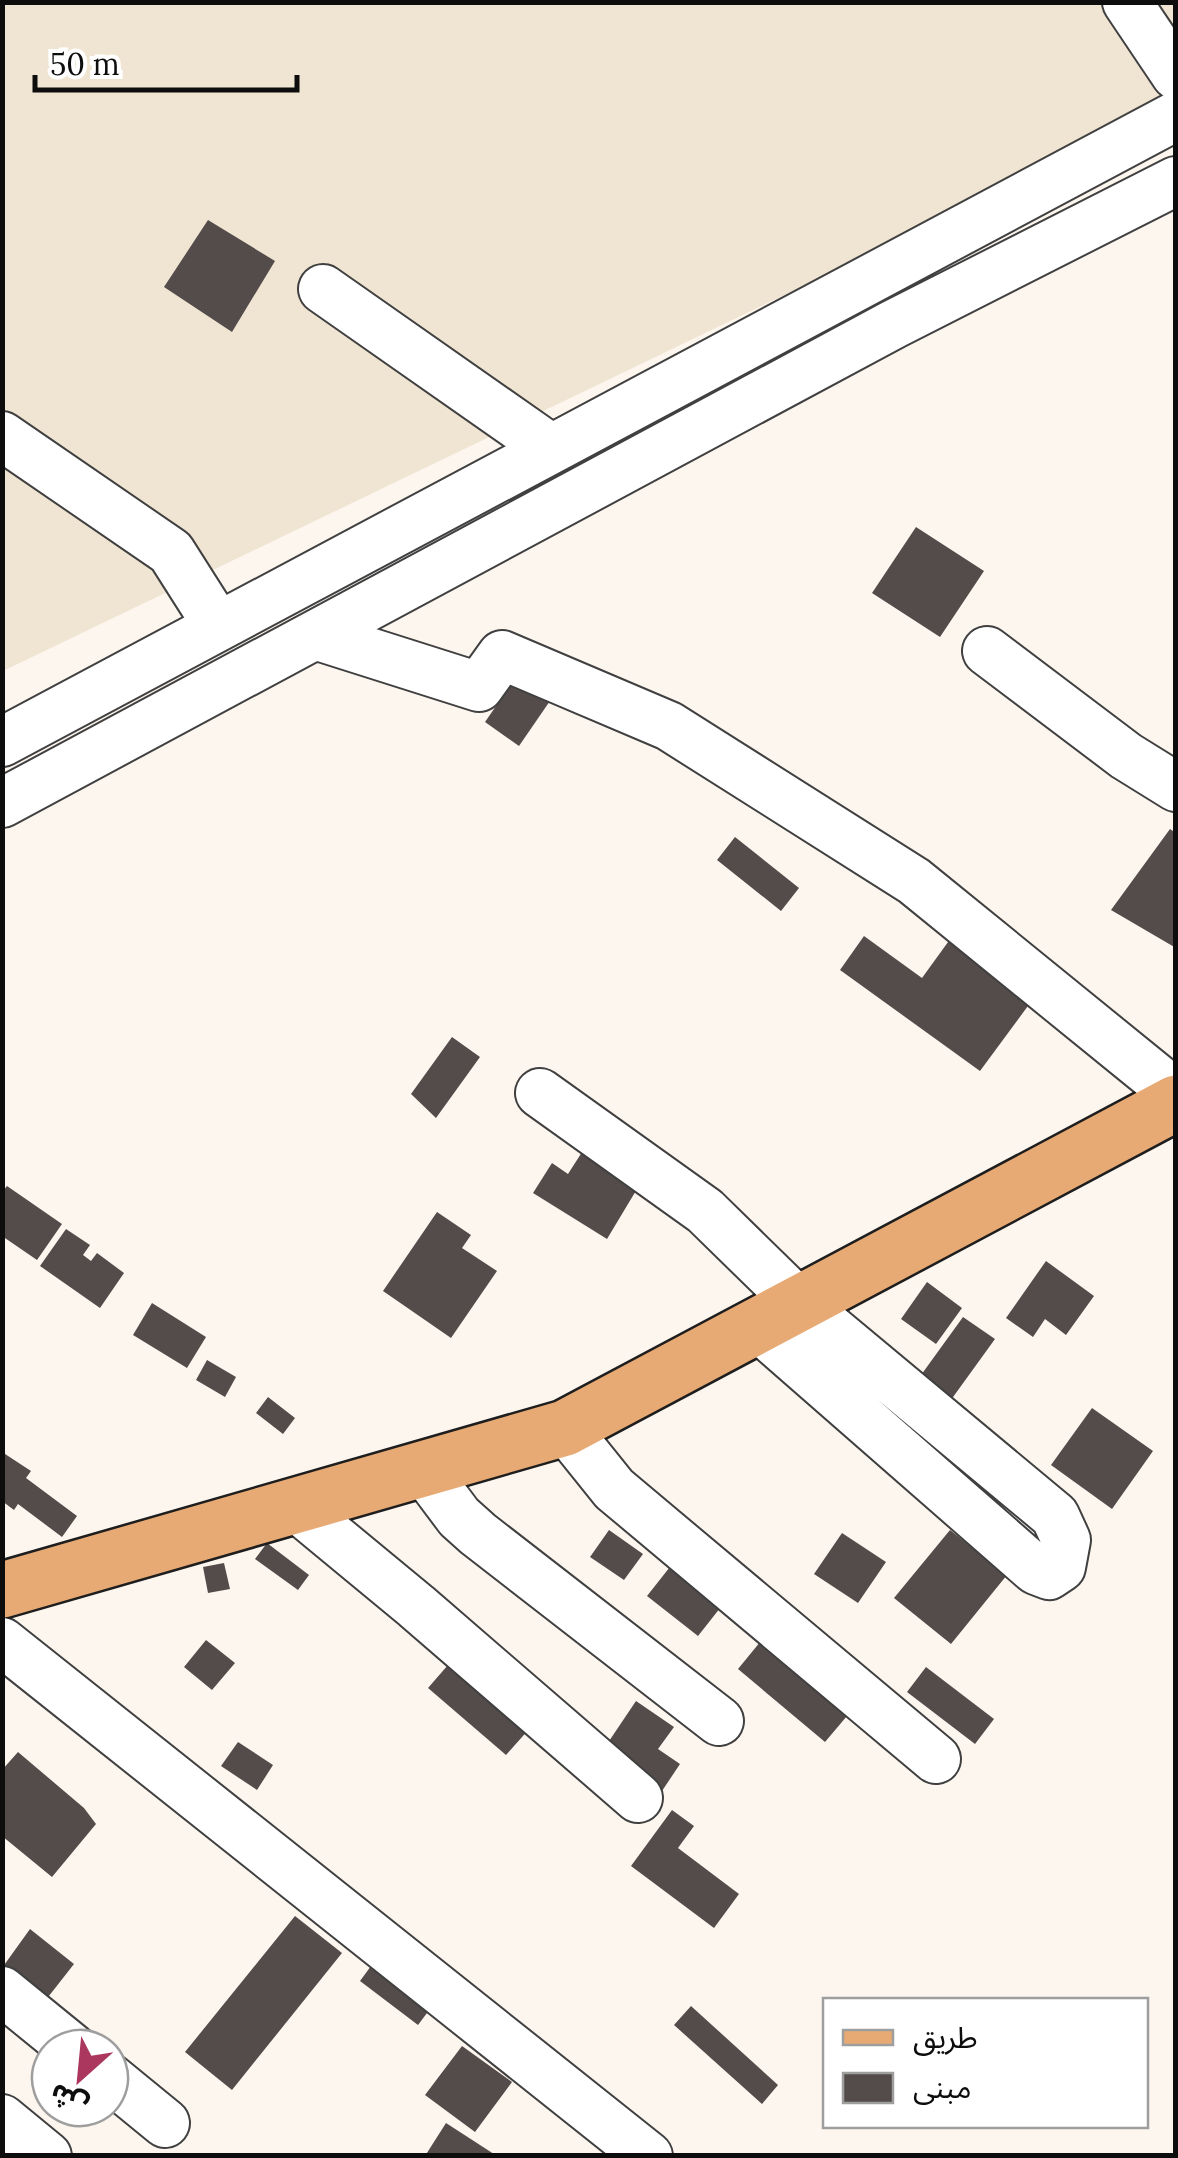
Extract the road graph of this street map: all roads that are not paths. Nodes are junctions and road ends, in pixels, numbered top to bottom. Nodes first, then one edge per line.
1 (1127, 2) edge
2 (1176, 75) edge
3 (1176, 116) edge
4 (1176, 180) edge
5 (322, 289) dead end
6 (2, 436) edge
7 (550, 448) junction
8 (218, 626) junction
9 (315, 635) junction
10 (987, 651) dead end
11 (2, 742) edge
12 (1176, 788) edge
13 (2, 802) edge
14 (540, 1092) dead end
15 (1176, 1094) edge
16 (1176, 1103) edge
17 (778, 1314) junction
18 (564, 1428) junction
19 (423, 1469) junction
20 (295, 1506) junction
21 (2, 1590) edge
22 (2, 1642) edge
23 (719, 1721) dead end
24 (936, 1760) dead end
25 (638, 1798) dead end
26 (2, 1991) edge
27 (47, 2028) edge
28 (130, 2095) edge
29 (2, 2119) edge
30 (164, 2123) dead end
31 (47, 2156) edge
32 (648, 2156) edge

1 - 2 street
3 - 7 street
4 - 9 street
5 - 7 street
6 - 8 street
7 - 8 street
8 - 11 street
9 - 13 street
9 - 15 street
10 - 12 street
14 - 17 street
16 - 17 main road
17 - 17 street
17 - 18 main road
18 - 19 main road
18 - 24 street
19 - 20 main road
19 - 23 street
20 - 21 main road
20 - 25 street
22 - 32 street
26 - 27 street
28 - 30 street
29 - 31 street

